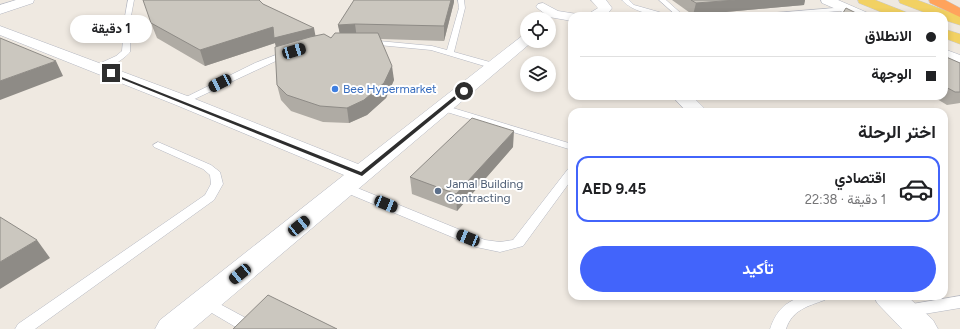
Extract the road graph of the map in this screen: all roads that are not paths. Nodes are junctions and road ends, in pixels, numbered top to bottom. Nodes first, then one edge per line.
1 (28, 0) edge
2 (131, 0) edge
3 (461, 0) edge
4 (625, 0) edge
5 (662, 0) edge
6 (827, 0) edge
7 (864, 0) edge
8 (905, 0) edge
9 (935, 0) edge
10 (543, 9) edge
11 (847, 9) junction
12 (0, 10) edge
13 (655, 12) edge
14 (676, 12) edge
15 (810, 12) edge
16 (854, 12) edge
17 (893, 12) edge
18 (935, 12) edge
19 (960, 13) edge
20 (568, 17) edge
21 (948, 17) edge
22 (568, 18) edge
23 (556, 22) edge
24 (960, 22) edge
25 (0, 30) edge
26 (948, 34) edge
27 (960, 39) edge
28 (360, 42) edge
29 (520, 45) edge
30 (296, 51) edge
31 (450, 52) junction
32 (948, 56) edge
33 (960, 62) edge
34 (494, 66) junction
35 (97, 68) junction
36 (685, 100) edge
37 (183, 101) junction
38 (443, 108) junction
39 (694, 108) edge
40 (158, 145) dead end
41 (568, 146) edge
42 (568, 176) edge
43 (354, 181) junction
44 (810, 300) edge
45 (206, 302) junction
46 (960, 302) edge
47 (905, 312) edge
48 (23, 329) edge
49 (170, 329) edge
50 (252, 329) edge
51 (778, 329) edge

1 - 12 street
2 - 35 lane
3 - 31 lane
4 - 13 lane
5 - 14 lane
6 - 11 street
7 - 17 main road
8 - 18 main road
9 - 19 highway
10 - 20 street
11 - 15 lane
11 - 16 street
21 - 24 main road
22 - 23 street
25 - 35 street
26 - 27 main road
28 - 31 lane
29 - 34 street
30 - 37 lane
31 - 34 lane
32 - 33 street
34 - 38 street
35 - 37 street
36 - 39 street
37 - 43 street
38 - 41 lane
38 - 43 street
40 - 48 lane
42 - 43 lane
43 - 45 street
44 - 51 lane
45 - 49 street
45 - 50 lane
46 - 47 lane

